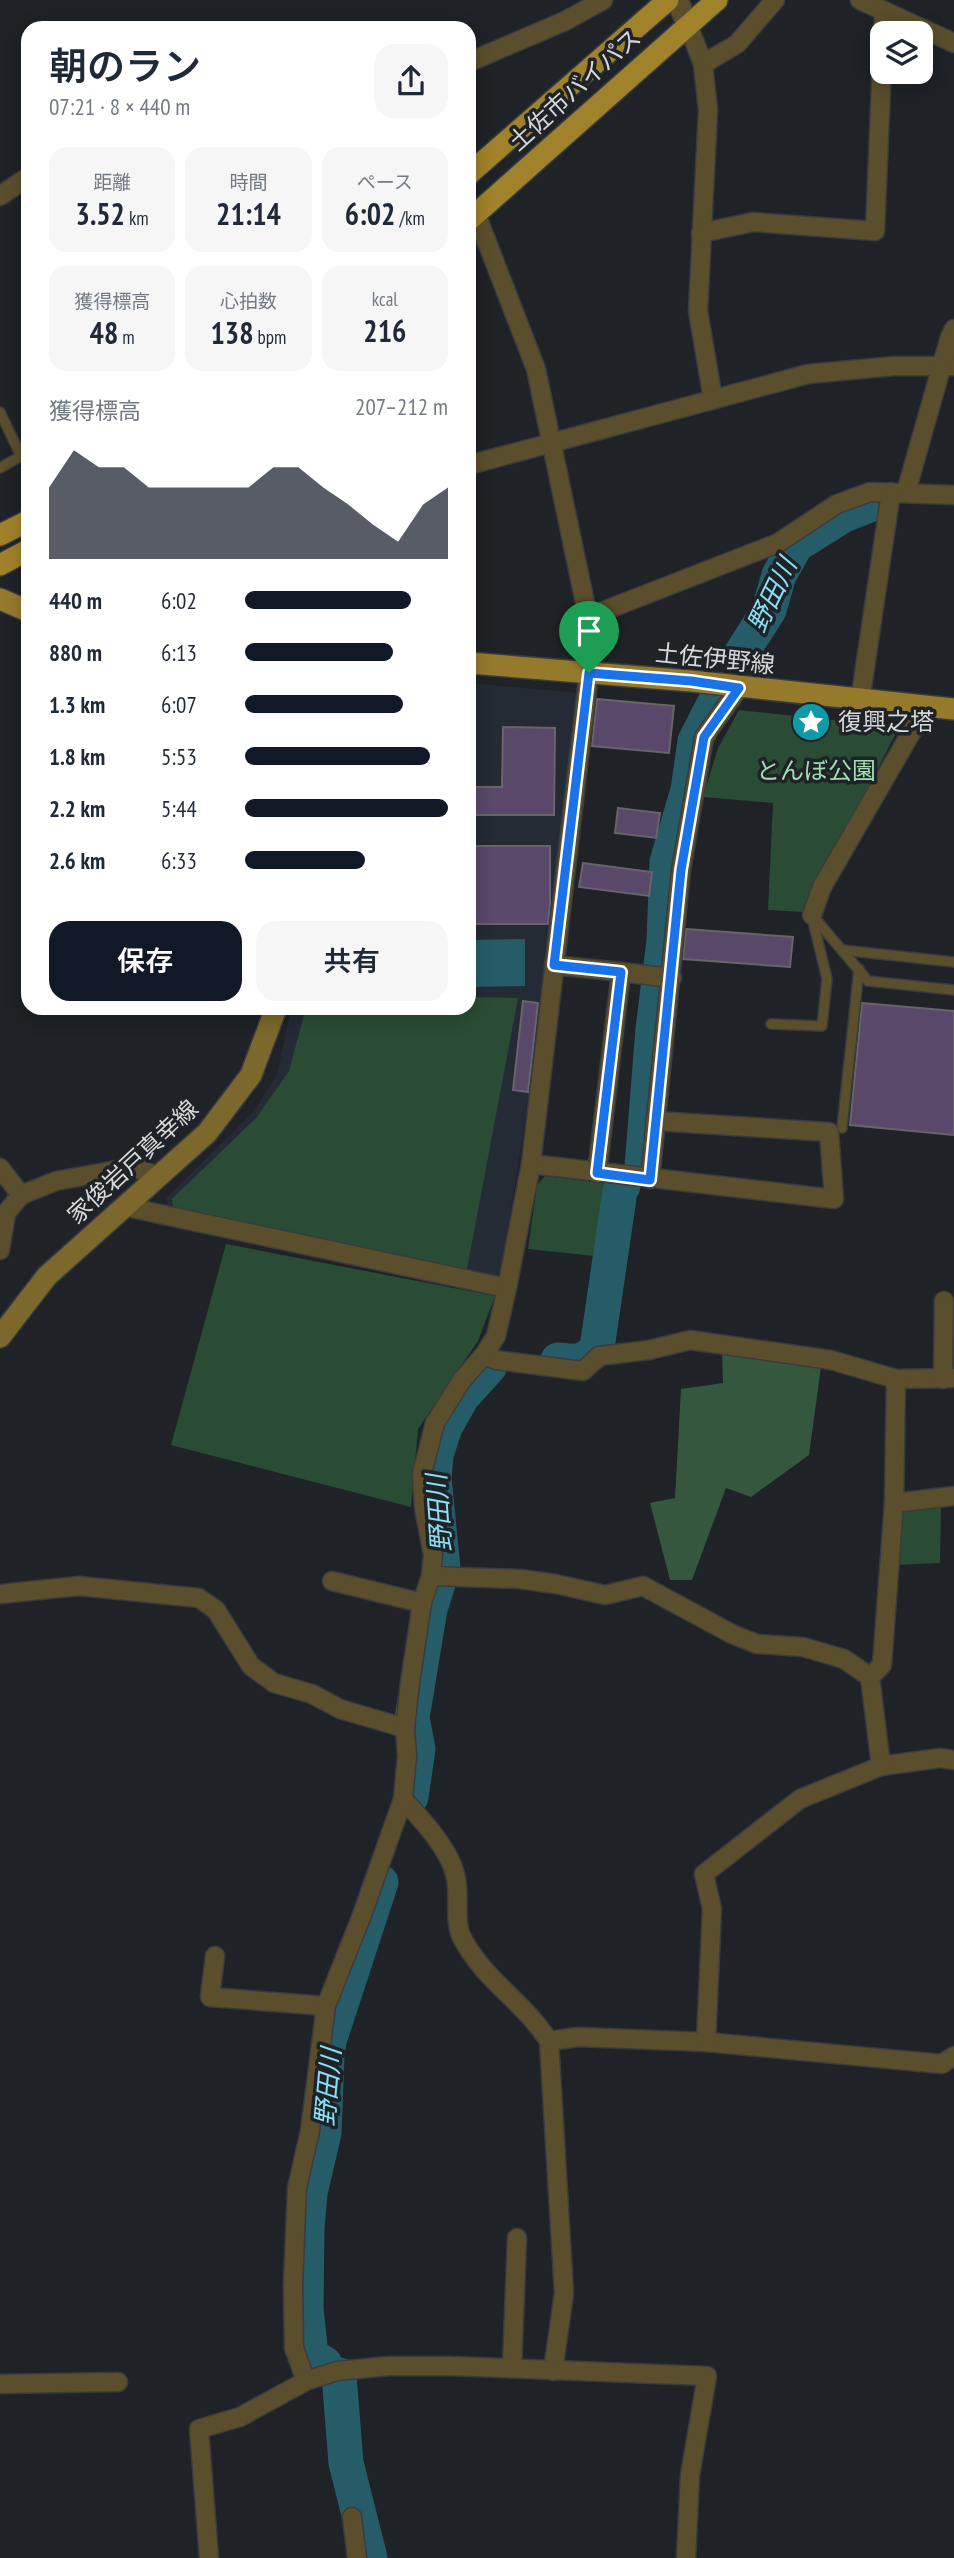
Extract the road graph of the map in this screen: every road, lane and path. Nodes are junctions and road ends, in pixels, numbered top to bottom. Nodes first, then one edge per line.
1 (603, 0) edge
2 (668, 0) edge
3 (677, 0) edge
4 (717, 0) edge
5 (775, 0) edge
6 (860, 0) edge
7 (884, 11) junction
8 (884, 21) edge
9 (688, 25) junction
10 (954, 43) edge
11 (476, 59) edge
12 (704, 64) junction
13 (881, 84) edge
14 (476, 168) edge
15 (21, 182) edge
16 (0, 196) edge
17 (476, 214) edge
18 (476, 224) edge
19 (701, 233) junction
20 (954, 329) edge
21 (948, 366) edge
22 (713, 399) junction
23 (0, 412) edge
24 (552, 444) junction
25 (476, 463) edge
26 (0, 468) edge
27 (898, 492) junction
28 (954, 495) edge
29 (21, 524) edge
30 (0, 535) edge
31 (21, 554) edge
32 (0, 565) edge
33 (0, 599) edge
34 (21, 608) edge
35 (588, 617) junction
36 (476, 664) edge
37 (589, 673) junction
38 (739, 688) junction
39 (860, 701) junction
40 (926, 707) junction
41 (954, 709) edge
42 (812, 915) junction
43 (842, 950) junction
44 (954, 962) edge
45 (554, 965) junction
46 (859, 970) junction
47 (621, 972) junction
48 (672, 978) junction
49 (954, 990) edge
50 (273, 1015) edge
51 (771, 1024) dead end
52 (655, 1121) junction
53 (842, 1128) dead end
54 (531, 1164) junction
55 (0, 1168) edge
56 (597, 1173) junction
57 (158, 1176) junction
58 (650, 1180) junction
59 (21, 1195) junction
60 (127, 1207) junction
61 (0, 1250) edge
62 (507, 1288) junction
63 (944, 1301) dead end
64 (0, 1333) edge
65 (484, 1355) junction
66 (949, 1378) edge
67 (896, 1379) junction
68 (954, 1496) edge
69 (894, 1503) junction
70 (431, 1576) junction
71 (332, 1581) dead end
72 (0, 1594) edge
73 (422, 1603) junction
74 (870, 1676) junction
75 (405, 1728) junction
76 (954, 1759) edge
77 (881, 1766) junction
78 (403, 1800) junction
79 (215, 1956) dead end
80 (326, 2007) junction
81 (549, 2041) junction
82 (706, 2042) junction
83 (954, 2056) edge
84 (517, 2238) dead end
85 (512, 2368) junction
86 (553, 2371) junction
87 (306, 2381) junction
88 (118, 2382) dead end
89 (0, 2384) edge
90 (352, 2517) dead end
91 (209, 2558) edge
92 (357, 2558) edge
93 (687, 2558) edge

1 - 11 street
2 - 14 highway, 土佐市バイパス
3 - 9 street
4 - 9 highway, 土佐市バイパス
5 - 12 street
6 - 7 street
7 - 8 street
7 - 10 street
9 - 12 street
9 - 17 highway, 土佐市バイパス
12 - 19 street
13 - 19 street
15 - 16 street
18 - 24 street
19 - 22 street
20 - 21 street
21 - 22 street
21 - 27 street
22 - 24 street
23 - 26 lane
24 - 25 street
24 - 35 street
27 - 28 street
27 - 35 street
27 - 39 street
29 - 30 highway
31 - 32 highway
33 - 34 main road
35 - 37 street
36 - 37 main road, 土佐伊野線
37 - 38 main road, 土佐伊野線
37 - 45 street
38 - 39 main road, 土佐伊野線
38 - 48 street
39 - 40 main road, 土佐伊野線
40 - 41 main road, 土佐伊野線
40 - 42 street
42 - 43 lane
42 - 51 lane
43 - 44 lane
43 - 46 lane
45 - 47 street
45 - 54 street
46 - 49 lane
46 - 53 lane
47 - 48 street
47 - 56 street
48 - 52 street
50 - 57 main road, 家俊岩戸真幸線
52 - 58 street
52 - 58 street
54 - 56 street
54 - 62 street
55 - 59 street
56 - 58 street
57 - 59 street
57 - 60 main road, 家俊岩戸真幸線
59 - 61 street
60 - 62 street
60 - 64 main road, 家俊岩戸真幸線
62 - 65 street
63 - 66 street
65 - 67 street
65 - 70 street
66 - 67 street
67 - 69 street
68 - 69 street
69 - 74 street
70 - 73 street
70 - 74 street
71 - 73 street
72 - 75 street
73 - 75 street
74 - 77 street
75 - 78 street
76 - 77 street
77 - 82 street
78 - 80 street
78 - 81 street
79 - 80 street
80 - 87 street
81 - 82 street
81 - 86 street
82 - 83 street
84 - 85 street
85 - 86 street
85 - 87 street
86 - 93 street
87 - 91 street
88 - 89 street
90 - 92 street

